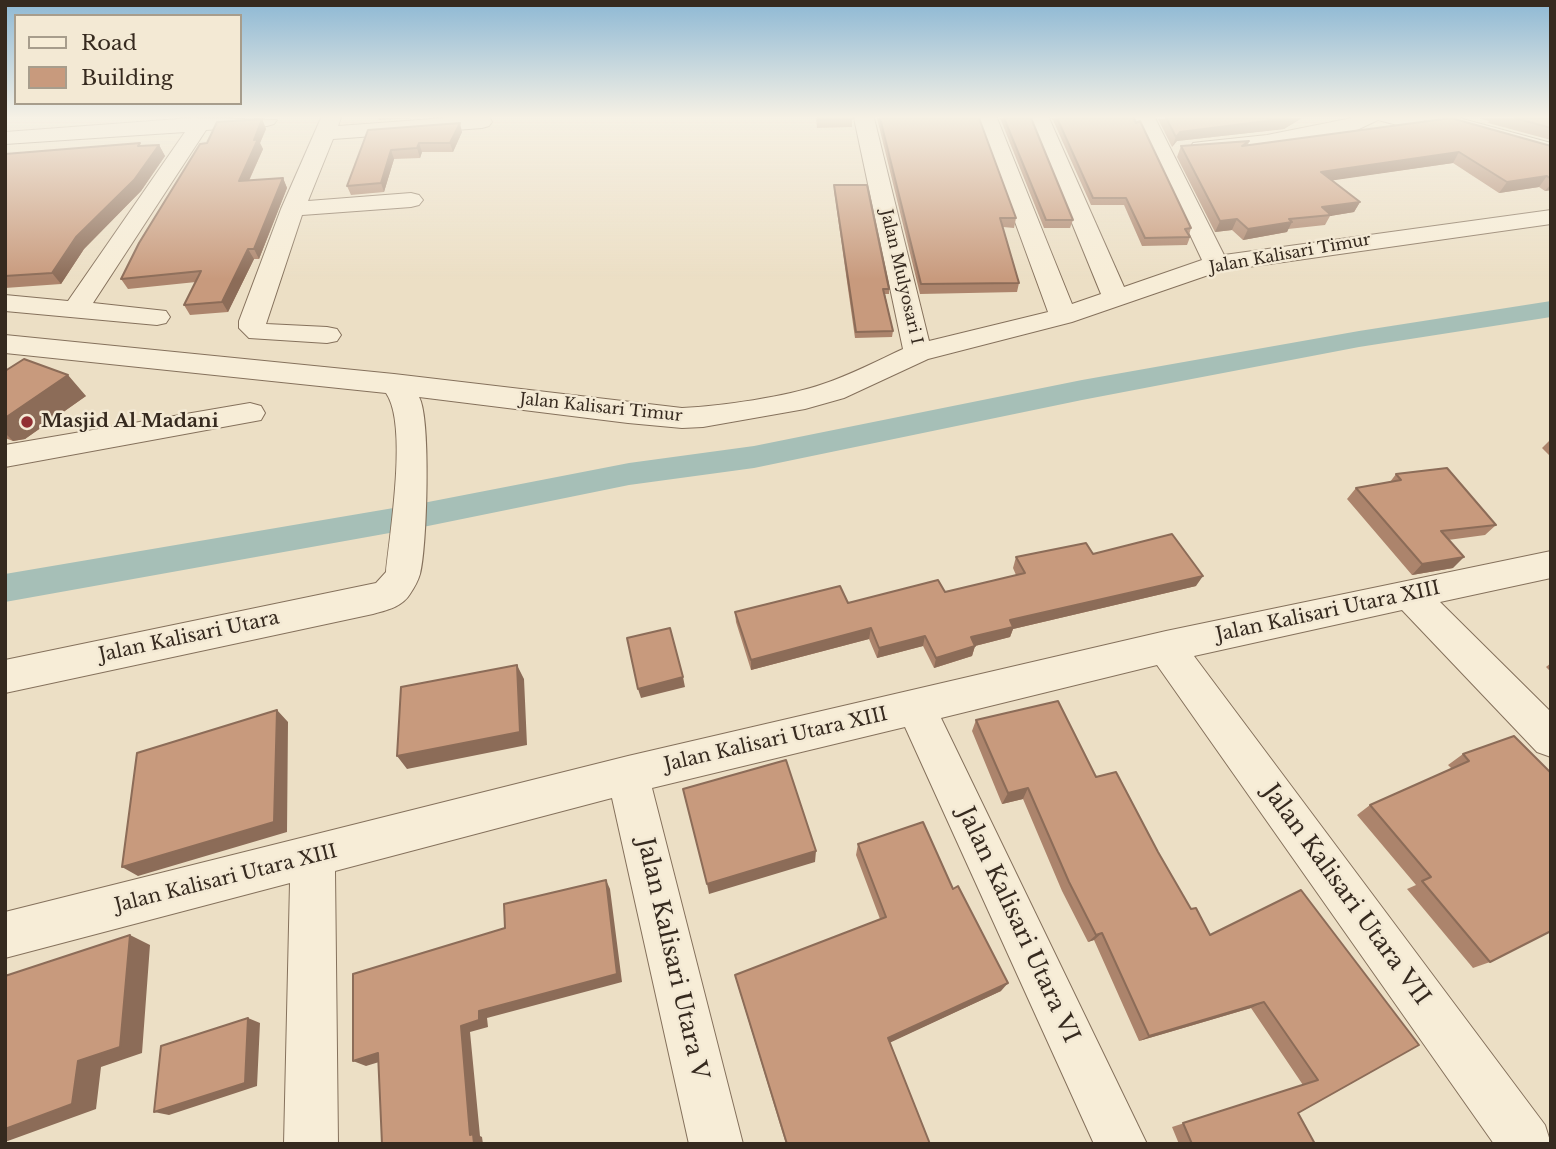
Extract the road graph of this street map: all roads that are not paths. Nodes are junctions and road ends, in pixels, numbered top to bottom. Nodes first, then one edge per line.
1 (167, 172) edge
2 (309, 172) edge
3 (876, 172) edge
4 (1008, 172) edge
5 (1062, 172) edge
6 (1171, 172) edge
7 (411, 200) dead end
8 (293, 209) junction
9 (1551, 217) edge
10 (1216, 264) junction
11 (1116, 299) junction
12 (5, 303) edge
13 (76, 308) junction
14 (1063, 316) junction
15 (157, 317) dead end
16 (327, 335) dead end
17 (5, 344) edge
18 (918, 353) junction
19 (394, 383) junction
20 (250, 413) dead end
21 (5, 456) edge
22 (1551, 564) edge
23 (1410, 595) junction
24 (1166, 647) junction
25 (5, 677) edge
26 (915, 706) junction
27 (1551, 739) edge
28 (628, 775) junction
29 (313, 857) junction
30 (5, 935) edge
31 (311, 1144) edge
32 (716, 1144) edge
33 (1121, 1144) edge
34 (1526, 1144) edge

1 - 13 street
2 - 8 street
3 - 18 street, Jalan Mulyosari I
4 - 14 street
5 - 11 street
6 - 10 street
7 - 8 street
8 - 16 street
9 - 10 street, Jalan Kalisari Timur
10 - 11 street, Jalan Kalisari Timur
11 - 14 street, Jalan Kalisari Timur
12 - 13 street
13 - 15 street
14 - 18 street, Jalan Kalisari Timur
17 - 19 street, Jalan Kalisari Timur
18 - 19 street, Jalan Kalisari Timur
19 - 25 street, Jalan Kalisari Utara
20 - 21 street
22 - 23 street, Jalan Kalisari Utara XIII
23 - 24 street, Jalan Kalisari Utara XIII
23 - 27 street
24 - 26 street, Jalan Kalisari Utara XIII
24 - 34 street, Jalan Kalisari Utara VII
26 - 28 street, Jalan Kalisari Utara XIII
26 - 33 street, Jalan Kalisari Utara VI
28 - 29 street, Jalan Kalisari Utara XIII
28 - 32 street, Jalan Kalisari Utara V
29 - 30 street, Jalan Kalisari Utara XIII
29 - 31 street

